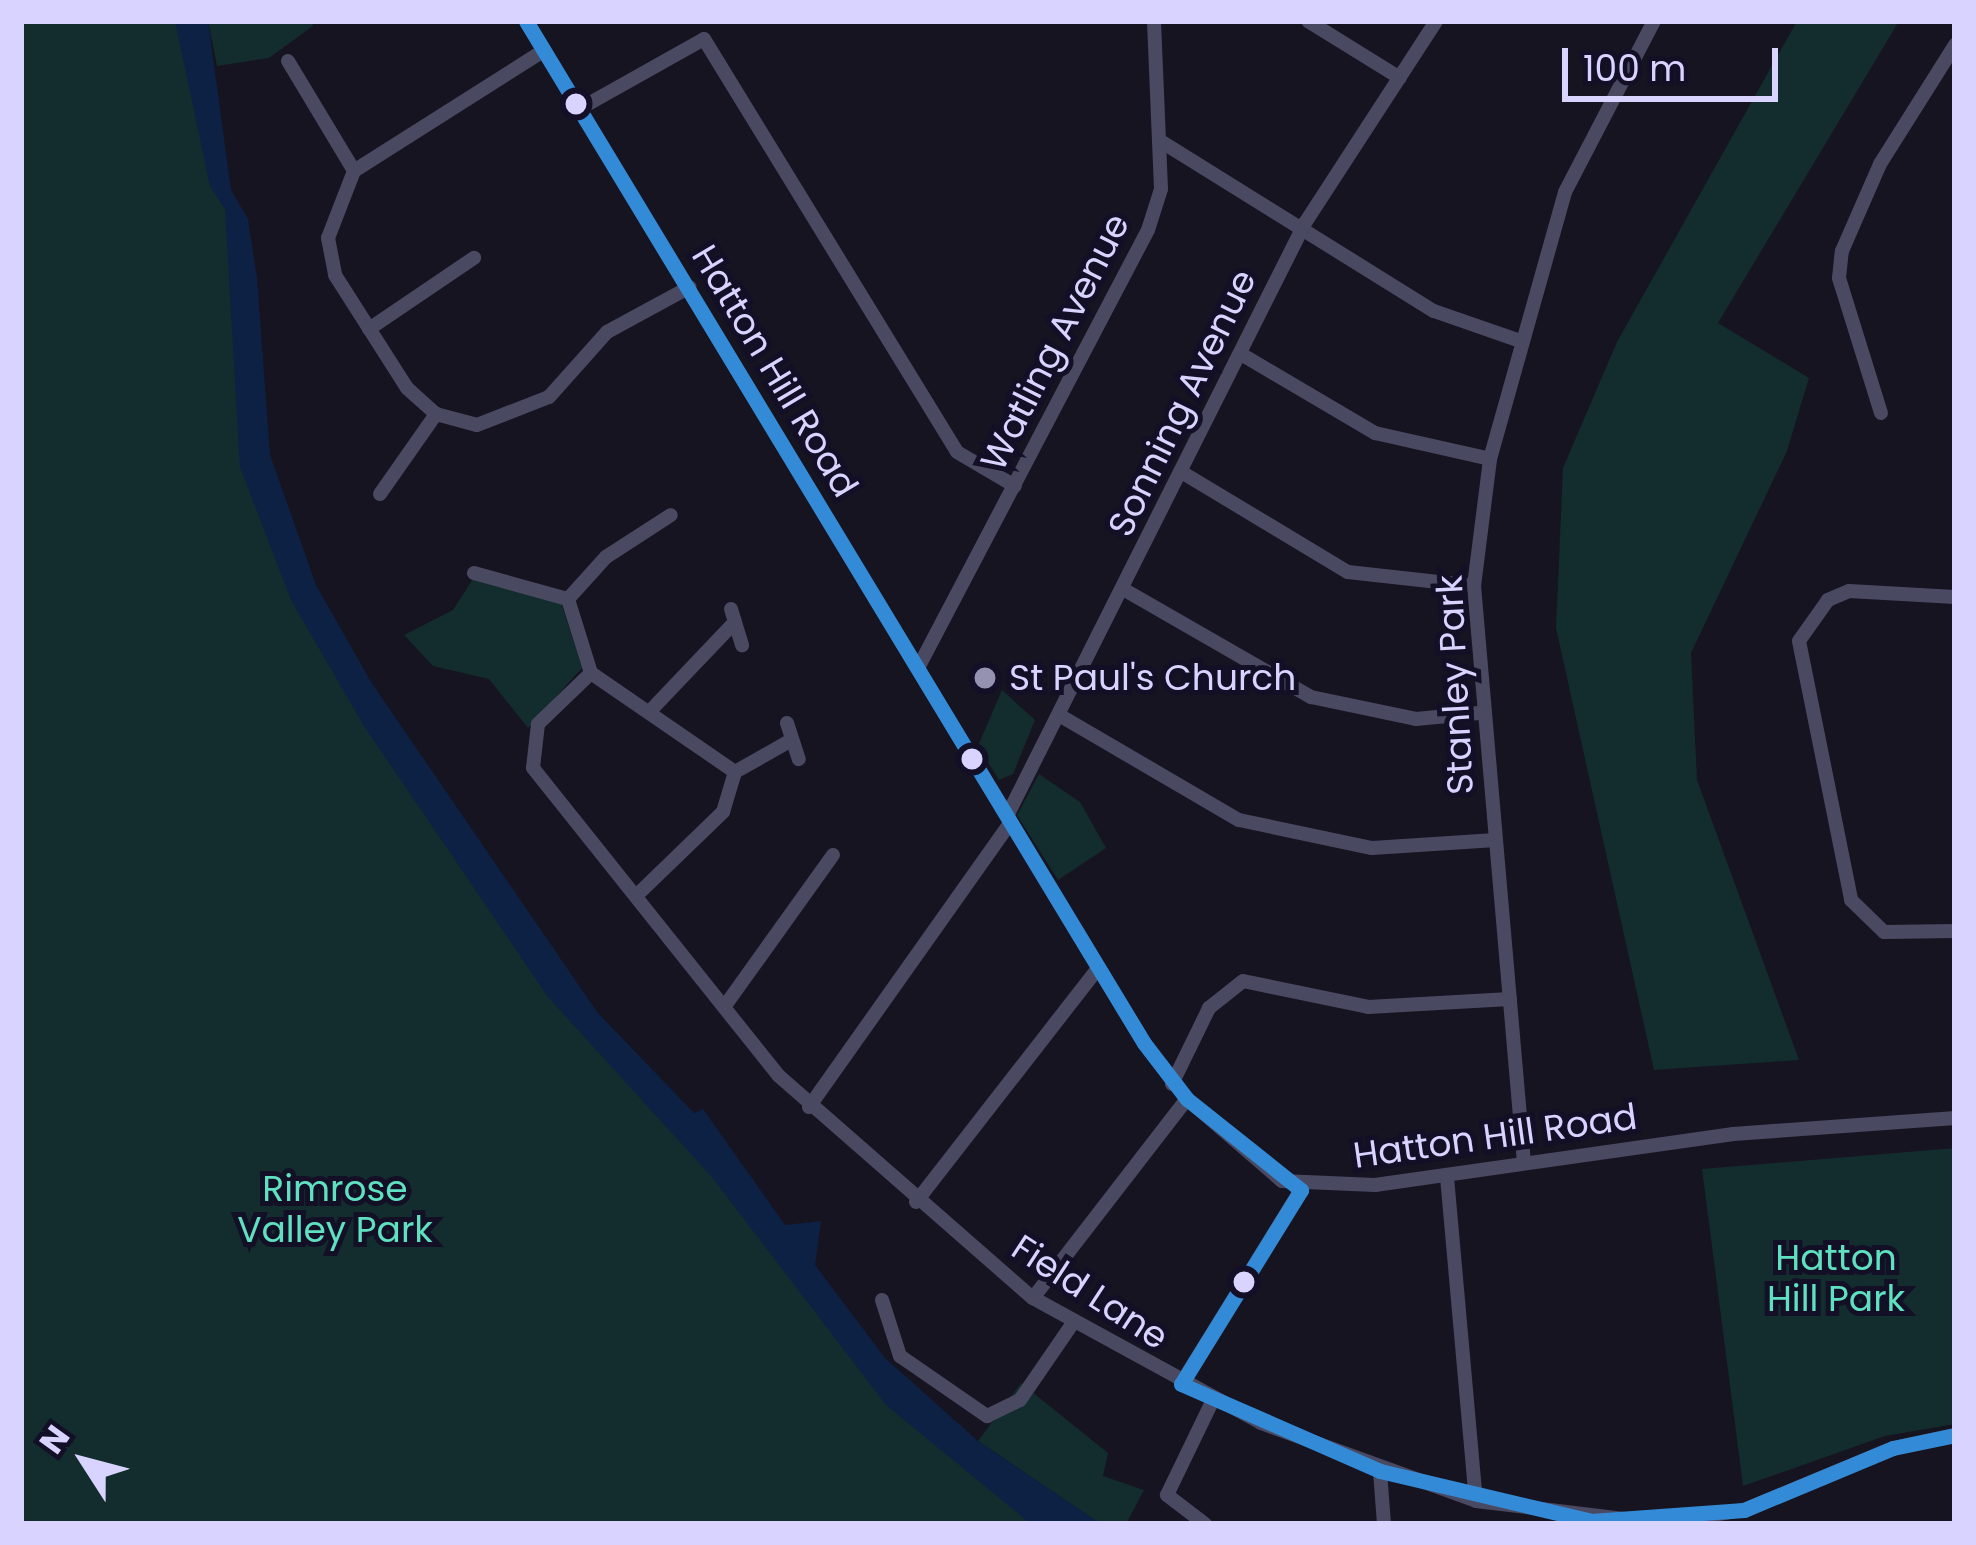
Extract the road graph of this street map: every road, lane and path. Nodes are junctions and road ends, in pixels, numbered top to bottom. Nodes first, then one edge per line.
1 (526, 21) edge
2 (1154, 21) edge
3 (1308, 21) edge
4 (1436, 21) edge
5 (1654, 21) edge
6 (1955, 45) edge
7 (543, 51) junction
8 (288, 61) dead end
9 (1400, 77) junction
10 (581, 108) junction
11 (1162, 142) junction
12 (354, 170) junction
13 (1305, 223) junction
14 (474, 258) dead end
15 (690, 287) junction
16 (369, 329) junction
17 (1520, 340) junction
18 (1241, 354) junction
19 (1881, 413) dead end
20 (436, 414) junction
21 (1490, 459) junction
22 (1183, 473) junction
23 (1015, 486) junction
24 (380, 494) dead end
25 (671, 515) dead end
26 (474, 573) dead end
27 (1474, 586) junction
28 (1123, 589) junction
29 (1955, 597) edge
30 (568, 599) junction
31 (742, 645) dead end
32 (918, 668) junction
33 (591, 673) junction
34 (652, 708) junction
35 (1479, 713) junction
36 (1059, 715) junction
37 (787, 724) dead end
38 (788, 742) junction
39 (800, 759) dead end
40 (735, 772) junction
41 (1008, 819) junction
42 (1496, 840) junction
43 (833, 855) dead end
44 (637, 895) junction
45 (1955, 931) edge
46 (1098, 968) junction
47 (1510, 999) junction
48 (727, 1004) junction
49 (1172, 1084) junction
50 (1186, 1099) junction
51 (809, 1107) junction
52 (1955, 1118) edge
53 (1524, 1162) junction
54 (1447, 1177) junction
55 (1301, 1190) junction
56 (916, 1202) junction
57 (1033, 1298) junction
58 (882, 1300) dead end
59 (1073, 1323) junction
60 (1181, 1384) junction
61 (1213, 1400) junction
62 (1955, 1436) edge
63 (1380, 1471) junction
64 (1476, 1501) junction
65 (1205, 1524) edge
66 (1384, 1524) edge

1 - 7 street, Hatton Hill Road
2 - 11 street, Watling Avenue
3 - 9 street
4 - 9 street, Sonning Avenue
5 - 17 street, Stanley Park
6 - 19 street
7 - 10 street, Hatton Hill Road
7 - 12 street
8 - 12 street
9 - 13 street, Sonning Avenue
10 - 15 street, Hatton Hill Road
10 - 23 street
11 - 13 street
11 - 23 street, Watling Avenue
12 - 16 street
13 - 17 street
13 - 18 street, Sonning Avenue
14 - 16 street
15 - 20 street
15 - 32 street, Hatton Hill Road
16 - 20 street
17 - 21 street, Stanley Park
18 - 21 street
18 - 22 street, Sonning Avenue
20 - 24 street
21 - 27 street, Stanley Park
22 - 27 street
22 - 28 street, Sonning Avenue
23 - 32 street, Watling Avenue
25 - 30 street
26 - 30 street
27 - 35 street, Stanley Park
28 - 35 street
28 - 36 street, Sonning Avenue
29 - 45 street
30 - 33 street
31 - 34 street
32 - 41 street, Hatton Hill Road
33 - 34 street
33 - 44 street, Field Lane
34 - 40 street
35 - 42 street, Stanley Park
36 - 41 street, Sonning Avenue
36 - 42 street
37 - 38 street
38 - 39 street
38 - 40 street
40 - 44 street
41 - 46 street, Hatton Hill Road
41 - 51 street, Sonning Avenue
42 - 47 street, Stanley Park
43 - 48 street
44 - 48 street, Field Lane
46 - 49 street, Hatton Hill Road
46 - 56 street
47 - 49 street
47 - 53 street, Stanley Park
48 - 51 street, Field Lane
49 - 50 street, Hatton Hill Road
50 - 55 street, Hatton Hill Road
50 - 57 street
51 - 56 street, Field Lane
52 - 53 street, Hatton Hill Road
53 - 54 street, Hatton Hill Road
54 - 55 street, Hatton Hill Road
54 - 64 street
55 - 60 street
56 - 57 street, Field Lane
57 - 59 street, Field Lane
58 - 59 street
59 - 60 street, Field Lane
60 - 61 street, Field Lane
61 - 63 street, Field Lane
61 - 65 street
62 - 64 street, Field Lane
63 - 64 street, Field Lane
63 - 66 street

